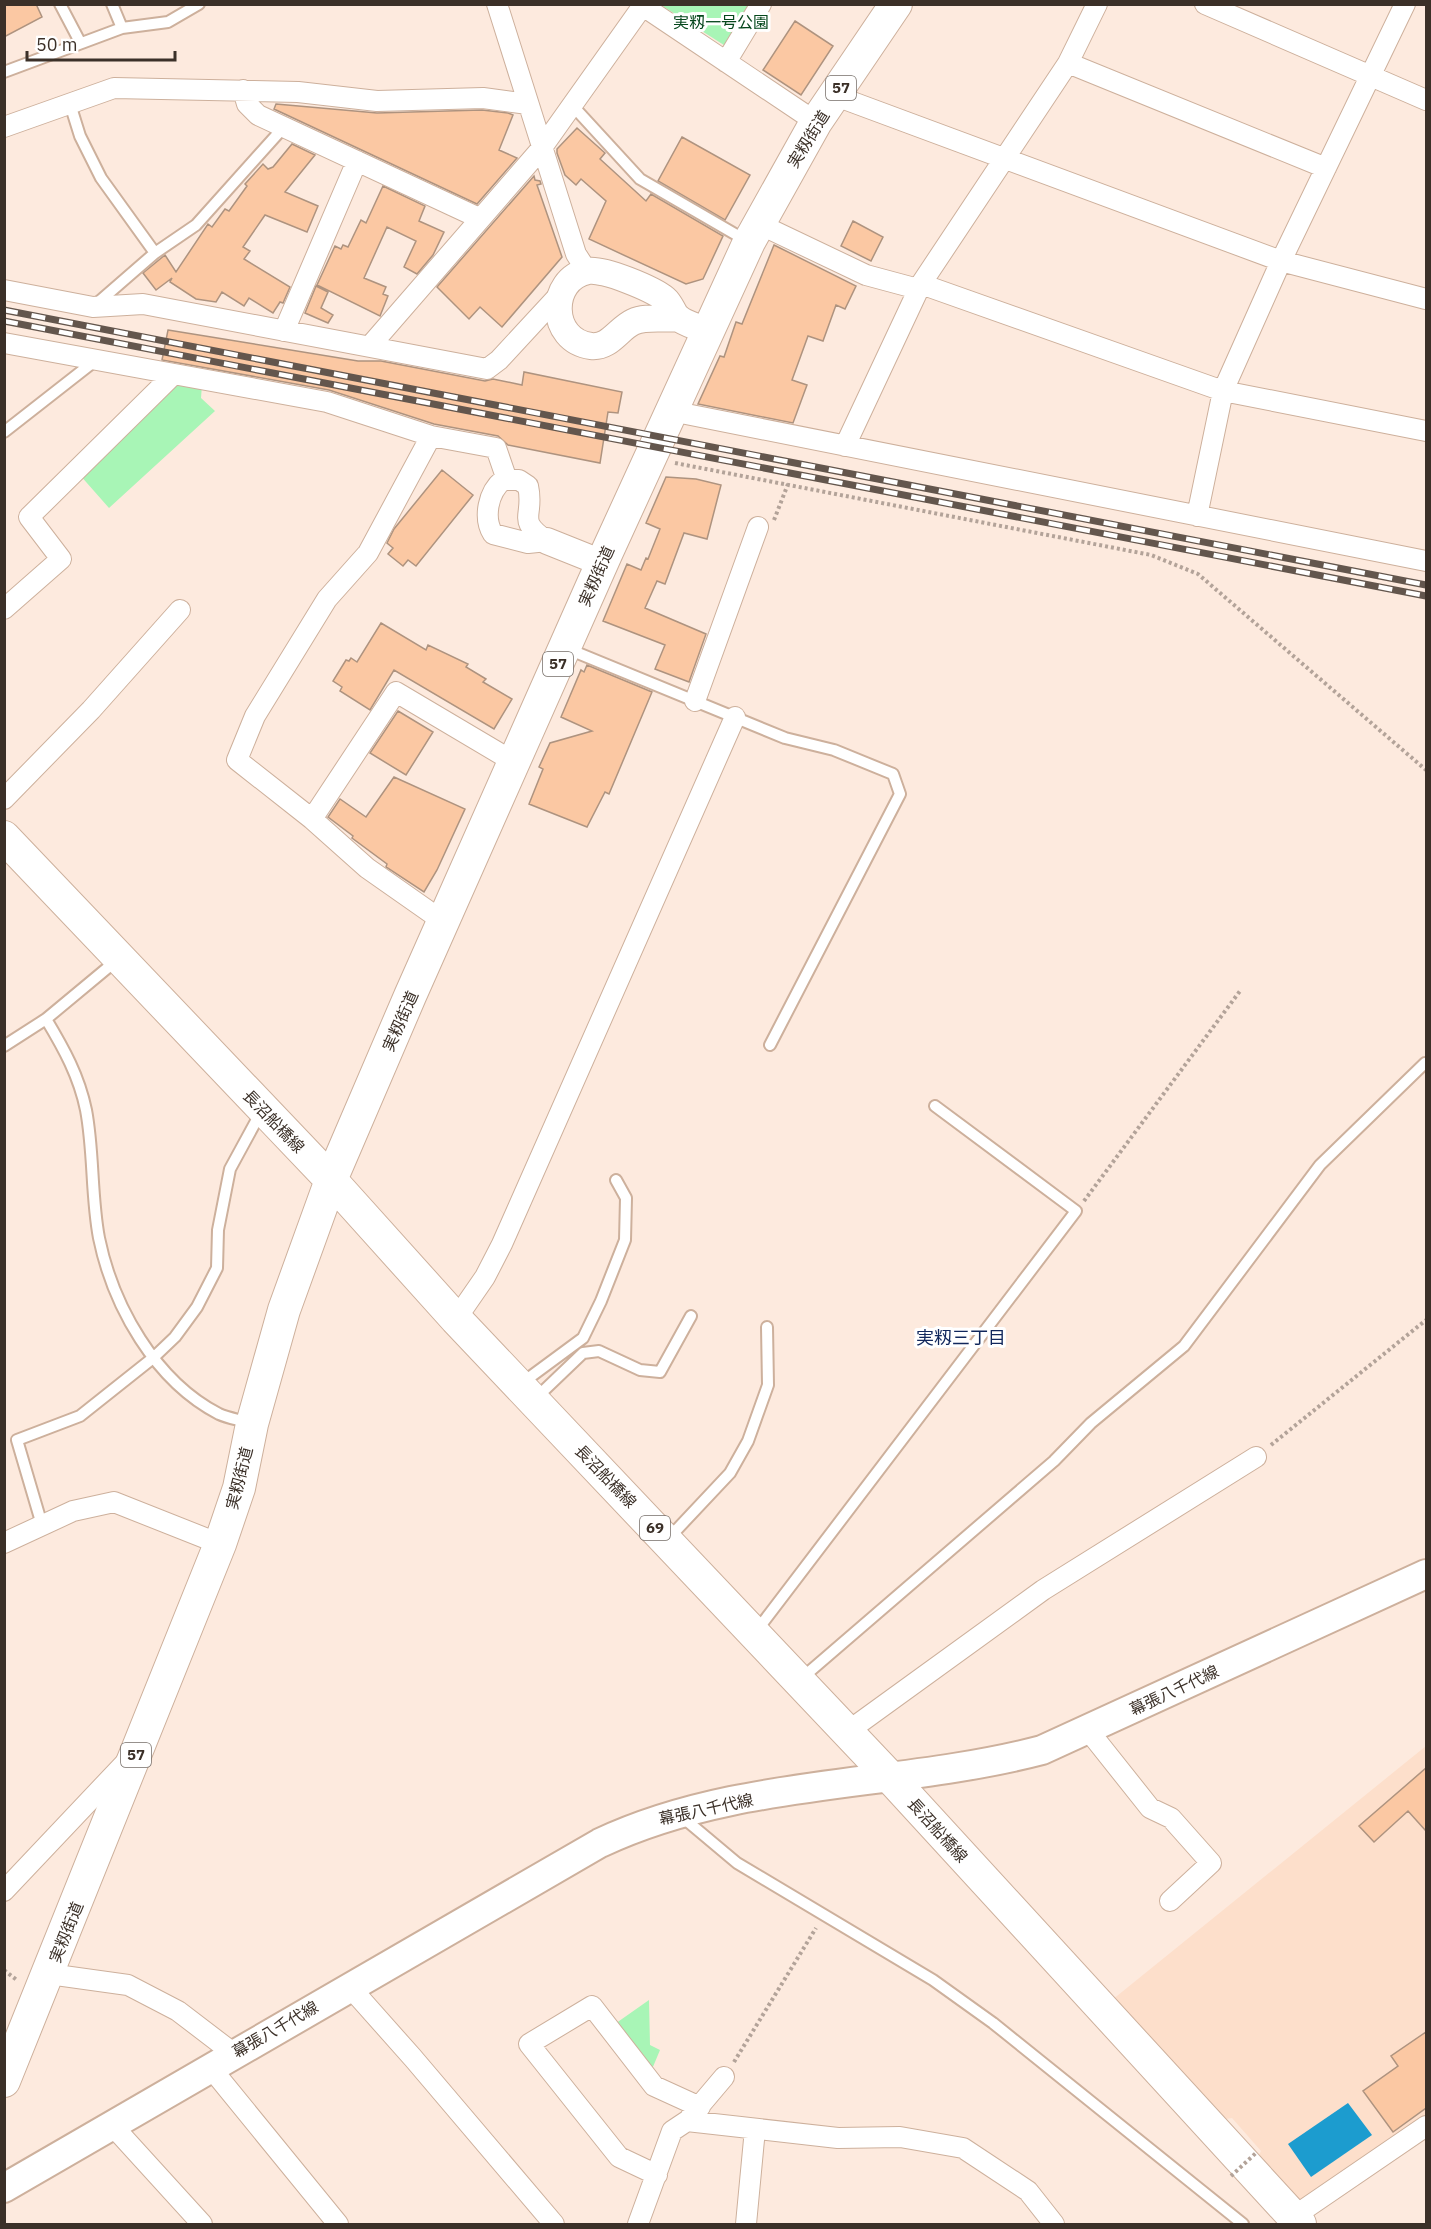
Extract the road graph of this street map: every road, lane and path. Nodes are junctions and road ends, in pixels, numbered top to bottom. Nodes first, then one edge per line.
1 (60, 4) edge
2 (112, 4) edge
3 (199, 4) edge
4 (497, 4) edge
5 (761, 4) edge
6 (896, 4) edge
7 (1097, 4) edge
8 (1205, 4) edge
9 (1405, 4) edge
10 (644, 5) edge
11 (122, 28) junction
12 (80, 42) junction
13 (726, 62) junction
14 (1068, 63) junction
15 (4, 72) edge
16 (1370, 76) junction
17 (243, 90) junction
18 (836, 96) junction
19 (1426, 100) edge
20 (70, 104) junction
21 (528, 104) junction
22 (572, 105) junction
23 (816, 122) junction
24 (4, 127) edge
25 (283, 128) junction
26 (541, 149) junction
27 (1003, 157) junction
28 (357, 161) junction
29 (1326, 168) junction
30 (479, 218) junction
31 (754, 233) junction
32 (155, 253) junction
33 (1281, 261) junction
34 (587, 271) junction
35 (920, 286) junction
36 (4, 290) edge
37 (560, 294) junction
38 (1426, 299) edge
39 (93, 307) junction
40 (679, 318) junction
41 (284, 331) junction
42 (708, 332) junction
43 (4, 343) edge
44 (370, 346) junction
45 (96, 360) junction
46 (173, 375) junction
47 (1223, 391) junction
48 (671, 411) junction
49 (1426, 430) edge
50 (4, 432) edge
51 (431, 436) junction
52 (846, 446) junction
53 (665, 461) dead end
54 (507, 480) junction
55 (788, 484) junction
56 (1197, 516) junction
57 (758, 527) joint
58 (548, 541) junction
59 (1426, 561) edge
60 (602, 563) junction
61 (4, 609) edge
62 (180, 610) dead end
63 (565, 648) junction
64 (695, 701) junction
65 (735, 717) junction
66 (514, 762) junction
67 (1426, 770) edge
68 (4, 799) edge
69 (312, 819) junction
70 (4, 837) edge
71 (444, 922) junction
72 (120, 958) junction
73 (1240, 991) dead end
74 (46, 1019) junction
75 (770, 1045) dead end
76 (4, 1046) edge
77 (1426, 1065) edge
78 (935, 1106) dead end
79 (263, 1110) junction
80 (331, 1180) junction
81 (616, 1180) dead end
82 (1076, 1211) junction
83 (691, 1316) dead end
84 (456, 1319) junction
85 (1426, 1320) edge
86 (767, 1327) dead end
87 (153, 1358) junction
88 (526, 1393) junction
89 (252, 1424) junction
90 (1256, 1457) joint
91 (42, 1525) junction
92 (667, 1541) junction
93 (4, 1543) edge
94 (220, 1544) junction
95 (1426, 1574) edge
96 (755, 1633) junction
97 (799, 1681) junction
98 (1088, 1730) junction
99 (847, 1732) junction
100 (140, 1747) junction
101 (889, 1776) junction
102 (676, 1812) junction
103 (4, 1891) edge
104 (1170, 1901) dead end
105 (825, 1914) junction
106 (49, 1974) junction
107 (349, 1986) junction
108 (221, 2060) junction
109 (724, 2077) joint
110 (4, 2081) edge
111 (693, 2114) junction
112 (111, 2124) junction
113 (1426, 2126) edge
114 (755, 2129) junction
115 (1257, 2152) dead end
116 (657, 2175) junction
117 (1231, 2176) dead end
118 (4, 2188) edge
119 (1291, 2222) edge
120 (550, 2223) edge
121 (202, 2224) edge
122 (338, 2224) edge
123 (638, 2224) edge
124 (746, 2224) edge
125 (1054, 2224) edge
126 (1243, 2224) edge

1 - 12 lane
2 - 11 lane
3 - 11 lane
4 - 21 street
5 - 13 street
6 - 18 main road, 実籾街道 / 57
7 - 14 street
8 - 16 street
9 - 16 street
10 - 13 street
10 - 22 street
11 - 12 lane
12 - 15 lane
13 - 23 street
14 - 27 street
14 - 29 street
16 - 19 street
16 - 29 street
17 - 20 street
17 - 21 street
17 - 25 street
18 - 23 main road, 実籾街道 / 57
18 - 27 street
20 - 24 street
20 - 32 lane
21 - 26 street
22 - 26 street
22 - 31 lane
23 - 31 main road, 実籾街道 / 57
25 - 28 street
25 - 32 lane
26 - 30 street
26 - 34 street
27 - 33 street
27 - 35 street
28 - 30 street
28 - 41 street
29 - 33 street
30 - 44 street
31 - 35 street
31 - 42 main road, 実籾街道 / 57
32 - 39 lane
33 - 38 street
33 - 47 street
34 - 37 street
34 - 40 street
35 - 47 street
35 - 52 street
36 - 39 street
37 - 40 street
37 - 44 street
39 - 41 street
40 - 42 street
41 - 44 street
42 - 48 main road, 実籾街道 / 57
43 - 45 street
45 - 46 street
45 - 50 lane
46 - 51 street
46 - 61 street
47 - 49 street
47 - 56 street
48 - 52 street
48 - 60 main road, 実籾街道 / 57
51 - 54 street
51 - 69 street
52 - 56 street
53 - 55 path
54 - 58 street
54 - 58 street
55 - 57 path
55 - 67 path
56 - 59 street
57 - 64 street
58 - 60 street
60 - 63 main road, 実籾街道 / 57
62 - 68 street
63 - 64 lane
63 - 66 main road, 実籾街道 / 57
64 - 65 lane
65 - 75 lane
65 - 84 street
66 - 69 street
66 - 71 main road, 実籾街道 / 57
69 - 71 street
70 - 72 main road, 長沼船橋線 / 69
71 - 80 main road, 実籾街道 / 57
72 - 74 lane
72 - 79 main road, 長沼船橋線 / 69
73 - 82 path
74 - 76 lane
74 - 87 lane
77 - 97 lane
78 - 82 lane
79 - 80 main road, 長沼船橋線 / 69
79 - 87 lane
80 - 84 main road, 長沼船橋線 / 69
80 - 89 main road, 実籾街道 / 57
81 - 88 lane
82 - 96 lane
83 - 88 lane
84 - 88 main road, 長沼船橋線 / 69
85 - 90 path
86 - 92 lane
87 - 89 lane
87 - 91 lane
88 - 92 main road, 長沼船橋線 / 69
89 - 94 main road, 実籾街道 / 57
90 - 99 street
91 - 93 street
91 - 94 street
92 - 96 main road, 長沼船橋線 / 69
94 - 100 main road, 実籾街道 / 57
95 - 98 main road, 幕張八千代線
96 - 97 main road, 長沼船橋線 / 69
97 - 99 main road, 長沼船橋線 / 69
98 - 101 main road, 幕張八千代線
98 - 104 street
99 - 101 main road, 長沼船橋線 / 69
100 - 103 street
100 - 106 main road, 実籾街道 / 57
101 - 102 main road, 幕張八千代線
101 - 119 main road, 長沼船橋線 / 69
102 - 105 lane
102 - 107 main road, 幕張八千代線
105 - 109 path
105 - 126 lane
106 - 108 street
106 - 110 main road, 実籾街道 / 57
107 - 108 main road, 幕張八千代線
107 - 120 street
108 - 112 main road, 幕張八千代線
108 - 122 street
109 - 111 street
111 - 114 street
111 - 116 street
111 - 116 street
112 - 118 main road, 幕張八千代線
112 - 121 street
113 - 119 street
114 - 124 street
114 - 125 street
115 - 117 path, bridge
116 - 123 street

